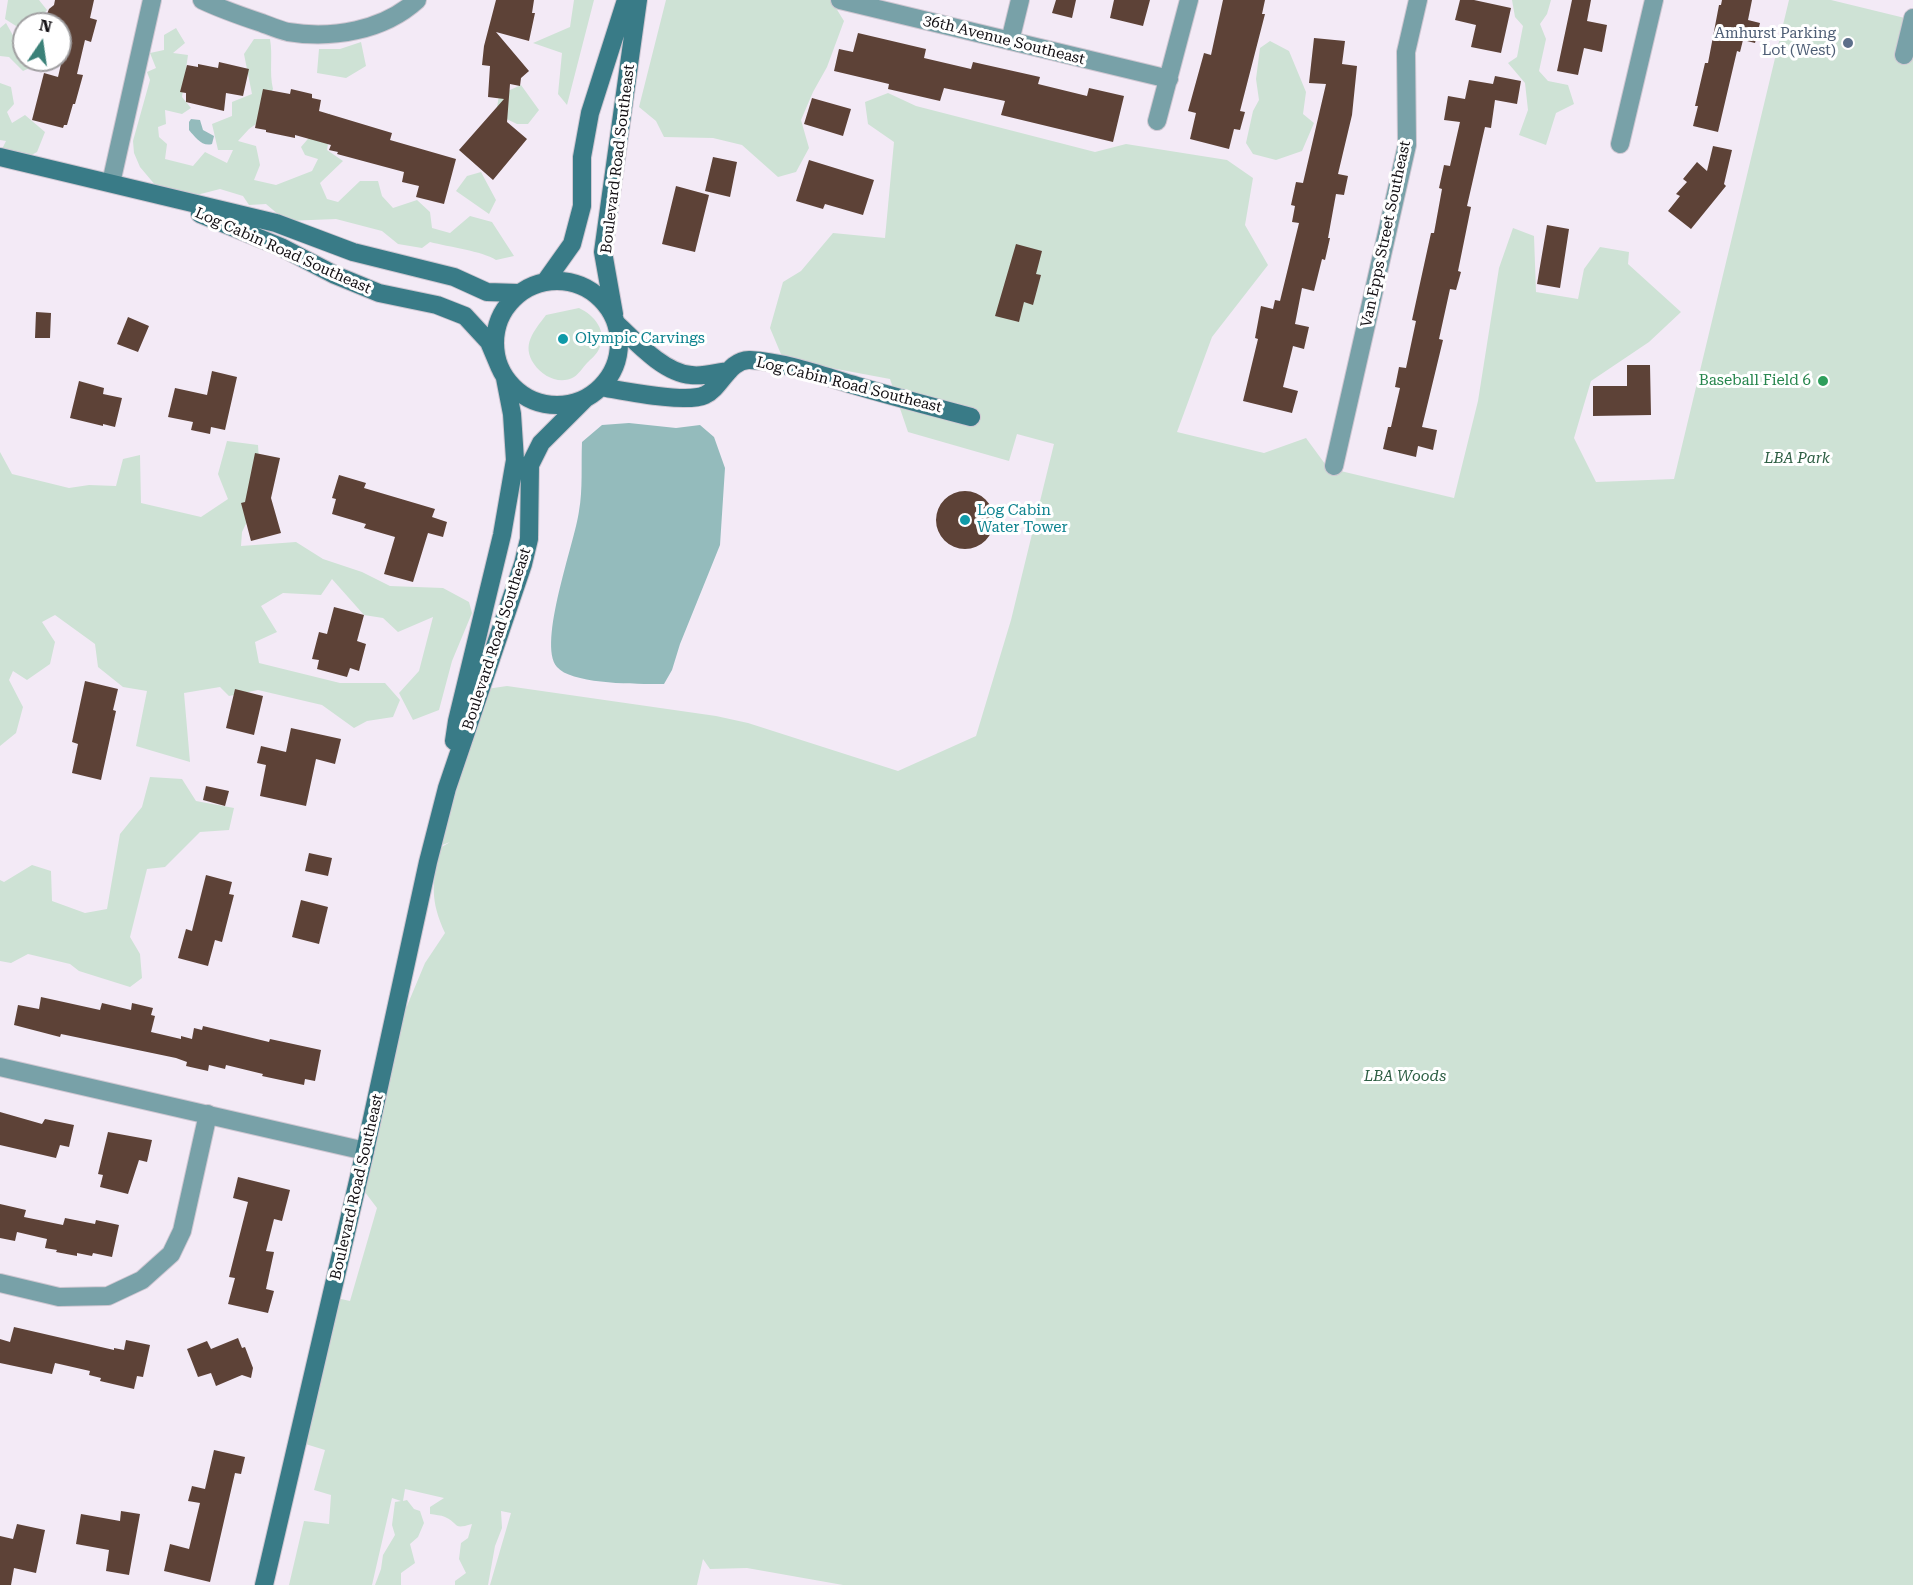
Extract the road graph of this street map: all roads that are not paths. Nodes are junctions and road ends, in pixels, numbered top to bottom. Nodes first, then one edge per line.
1 (152, 0) edge
2 (202, 0) edge
3 (417, 0) edge
4 (626, 0) edge
5 (638, 0) edge
6 (1020, 0) edge
7 (1189, 0) edge
8 (1418, 0) edge
9 (1654, 0) edge
10 (845, 1) edge
11 (1913, 18) edge
12 (1010, 41) junction
13 (1904, 55) dead end
14 (1169, 79) junction
15 (1157, 121) dead end
16 (1620, 144) dead end
17 (0, 157) edge
18 (111, 183) junction
19 (145, 192) junction
20 (545, 282) junction
21 (518, 293) junction
22 (616, 321) junction
23 (729, 371) junction
24 (502, 373) junction
25 (601, 387) junction
26 (585, 399) junction
27 (971, 417) dead end
28 (1334, 466) dead end
29 (447, 788) junction
30 (0, 1067) edge
31 (208, 1114) junction
32 (365, 1151) junction
33 (0, 1283) edge
34 (264, 1585) edge

1 - 18 street
2 - 3 street
4 - 20 street, Boulevard Road Southeast
5 - 22 street, Boulevard Road Southeast
6 - 12 street
7 - 14 street
8 - 28 street, Van Epps Street Southeast
9 - 16 street
10 - 12 street, 36th Avenue Southeast
11 - 13 street
12 - 14 street, 36th Avenue Southeast
14 - 15 street
17 - 18 street, Log Cabin Road Southeast
18 - 19 street, Log Cabin Road Southeast
19 - 21 street, Log Cabin Road Southeast
19 - 24 street, Log Cabin Road Southeast
20 - 21 street
20 - 22 street
21 - 24 street
22 - 23 street, Log Cabin Road Southeast
22 - 25 street
23 - 25 street, Log Cabin Road Southeast
23 - 27 street, Log Cabin Road Southeast
24 - 26 street
24 - 29 street, Boulevard Road Southeast
25 - 26 street
26 - 29 street, Boulevard Road Southeast
29 - 32 street, Boulevard Road Southeast
30 - 31 street
31 - 32 street
31 - 33 street
32 - 34 street, Boulevard Road Southeast

